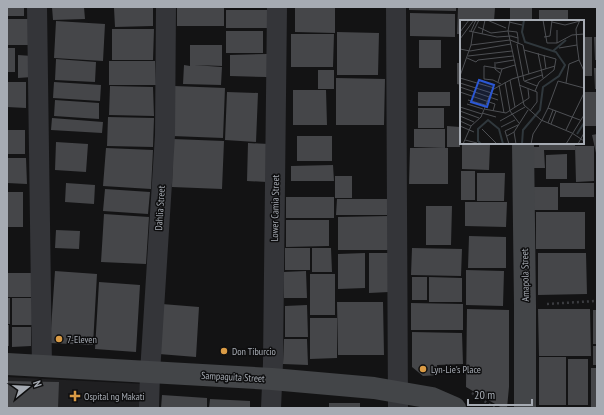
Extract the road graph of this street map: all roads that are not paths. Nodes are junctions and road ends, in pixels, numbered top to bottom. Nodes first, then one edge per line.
1 (38, 7) edge
2 (166, 7) edge
3 (277, 7) edge
4 (396, 7) edge
5 (520, 7) edge
6 (521, 20) edge
7 (523, 144) edge
8 (7, 364) edge
9 (42, 366) junction
10 (150, 372) junction
11 (272, 379) junction
12 (398, 400) edge
13 (149, 408) edge
14 (271, 408) edge
15 (456, 408) edge
16 (524, 408) edge

1 - 9 street
2 - 10 street, Dahlia Street
3 - 11 street, Lower Camia Street
4 - 12 street
5 - 6 street
7 - 16 street, Amapola Street
8 - 9 street, Sampaguita Street
9 - 10 street, Sampaguita Street
10 - 11 street, Sampaguita Street
10 - 13 street, Dahlia Street
11 - 12 street, Sampaguita Street
11 - 14 street, Lower Camia Street
12 - 15 street, Sampaguita Street

